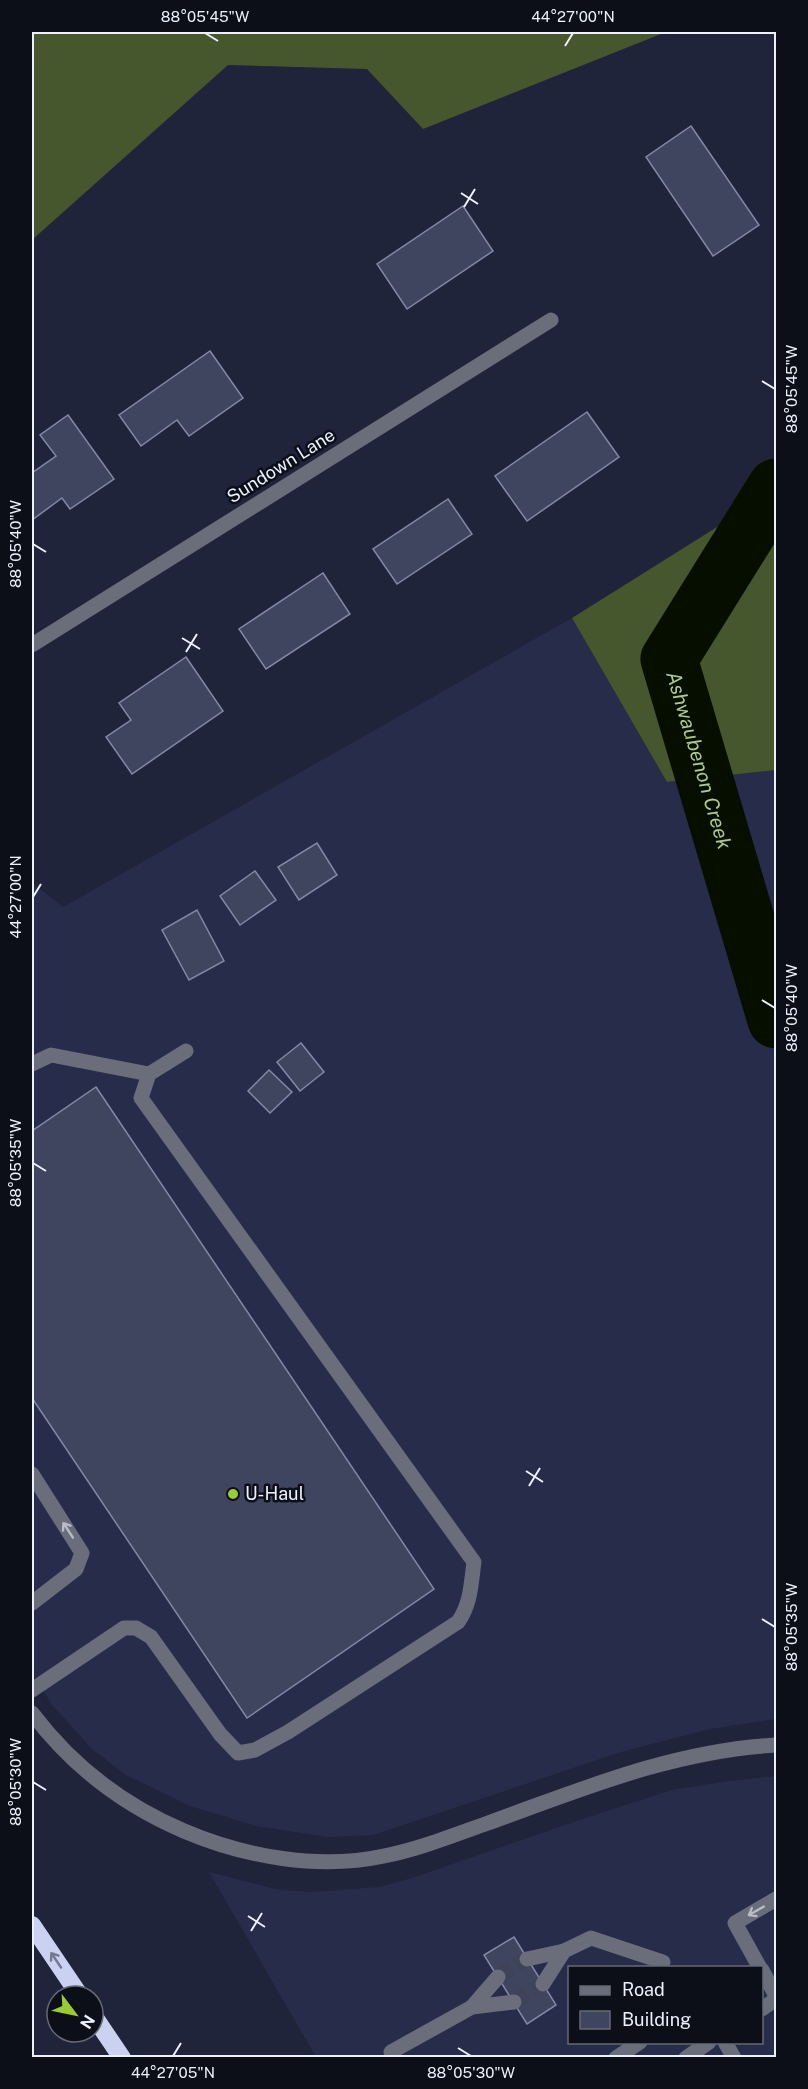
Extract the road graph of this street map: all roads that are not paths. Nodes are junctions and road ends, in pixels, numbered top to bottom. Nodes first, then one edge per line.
1 (550, 320) dead end
2 (32, 645) edge
3 (186, 1051) dead end
4 (32, 1064) edge
5 (149, 1074) junction
6 (32, 1474) edge
7 (32, 1603) edge
8 (32, 1690) edge
9 (32, 1713) edge
10 (777, 1745) edge
11 (777, 1899) edge
12 (32, 1925) edge
13 (564, 1951) junction
14 (527, 1959) tunnel mouth
15 (663, 1962) dead end
16 (759, 1966) edge
17 (763, 1973) edge
18 (498, 1977) tunnel mouth
19 (72, 1984) edge
20 (543, 1984) tunnel mouth
21 (777, 1998) edge
22 (514, 2002) tunnel mouth
23 (472, 2007) junction
24 (763, 2008) edge
25 (105, 2033) edge
26 (638, 2044) edge
27 (707, 2044) edge
28 (726, 2044) edge
29 (391, 2052) dead end
30 (122, 2058) edge
31 (616, 2058) edge
32 (686, 2058) edge
33 (735, 2058) edge

1 - 2 street, Sundown Lane
3 - 5 street
4 - 5 street
5 - 8 street
7 -> 6 street
9 - 10 street
11 -> 16 street
19 -> 12 highway
13 - 14 street
13 - 15 street
13 - 20 street
17 - 21 street
18 - 23 street
21 - 24 street
22 - 23 street
23 - 29 street
25 - 30 highway
26 - 31 street
27 - 32 street
28 - 33 street

